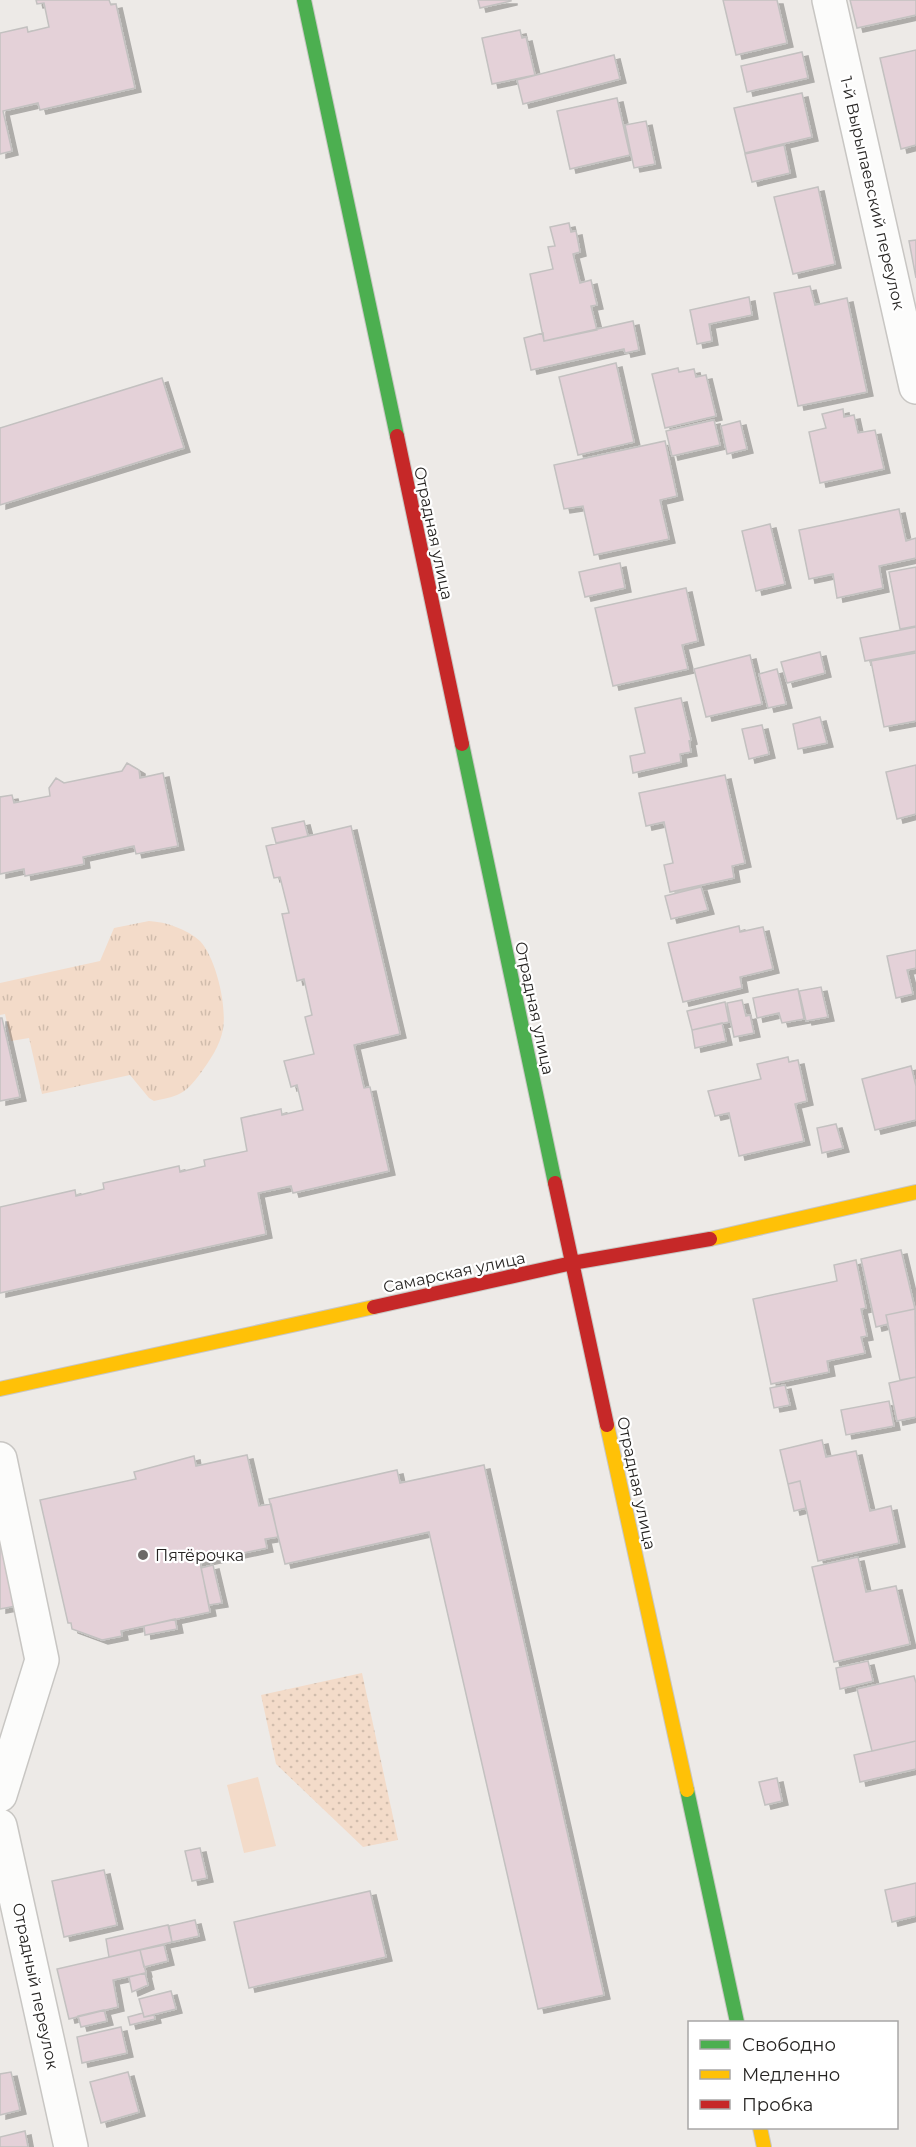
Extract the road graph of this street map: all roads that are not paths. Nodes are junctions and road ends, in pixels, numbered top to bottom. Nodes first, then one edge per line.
1 (304, 0) edge
2 (829, 0) edge
3 (916, 387) edge
4 (916, 1192) edge
5 (572, 1263) junction
6 (0, 1389) edge
7 (0, 1459) edge
8 (0, 1795) edge
9 (0, 1826) edge
10 (737, 2021) edge
11 (760, 2129) edge
12 (71, 2147) edge
13 (764, 2147) edge

1 - 5 street, Отрадная улица
2 - 3 street, 1-й Вырыпаевский переулок
4 - 5 street, Самарская улица
5 - 6 street, Самарская улица
5 - 10 street, Отрадная улица
7 - 8 street
9 - 12 street, Отрадный переулок
11 - 13 street

